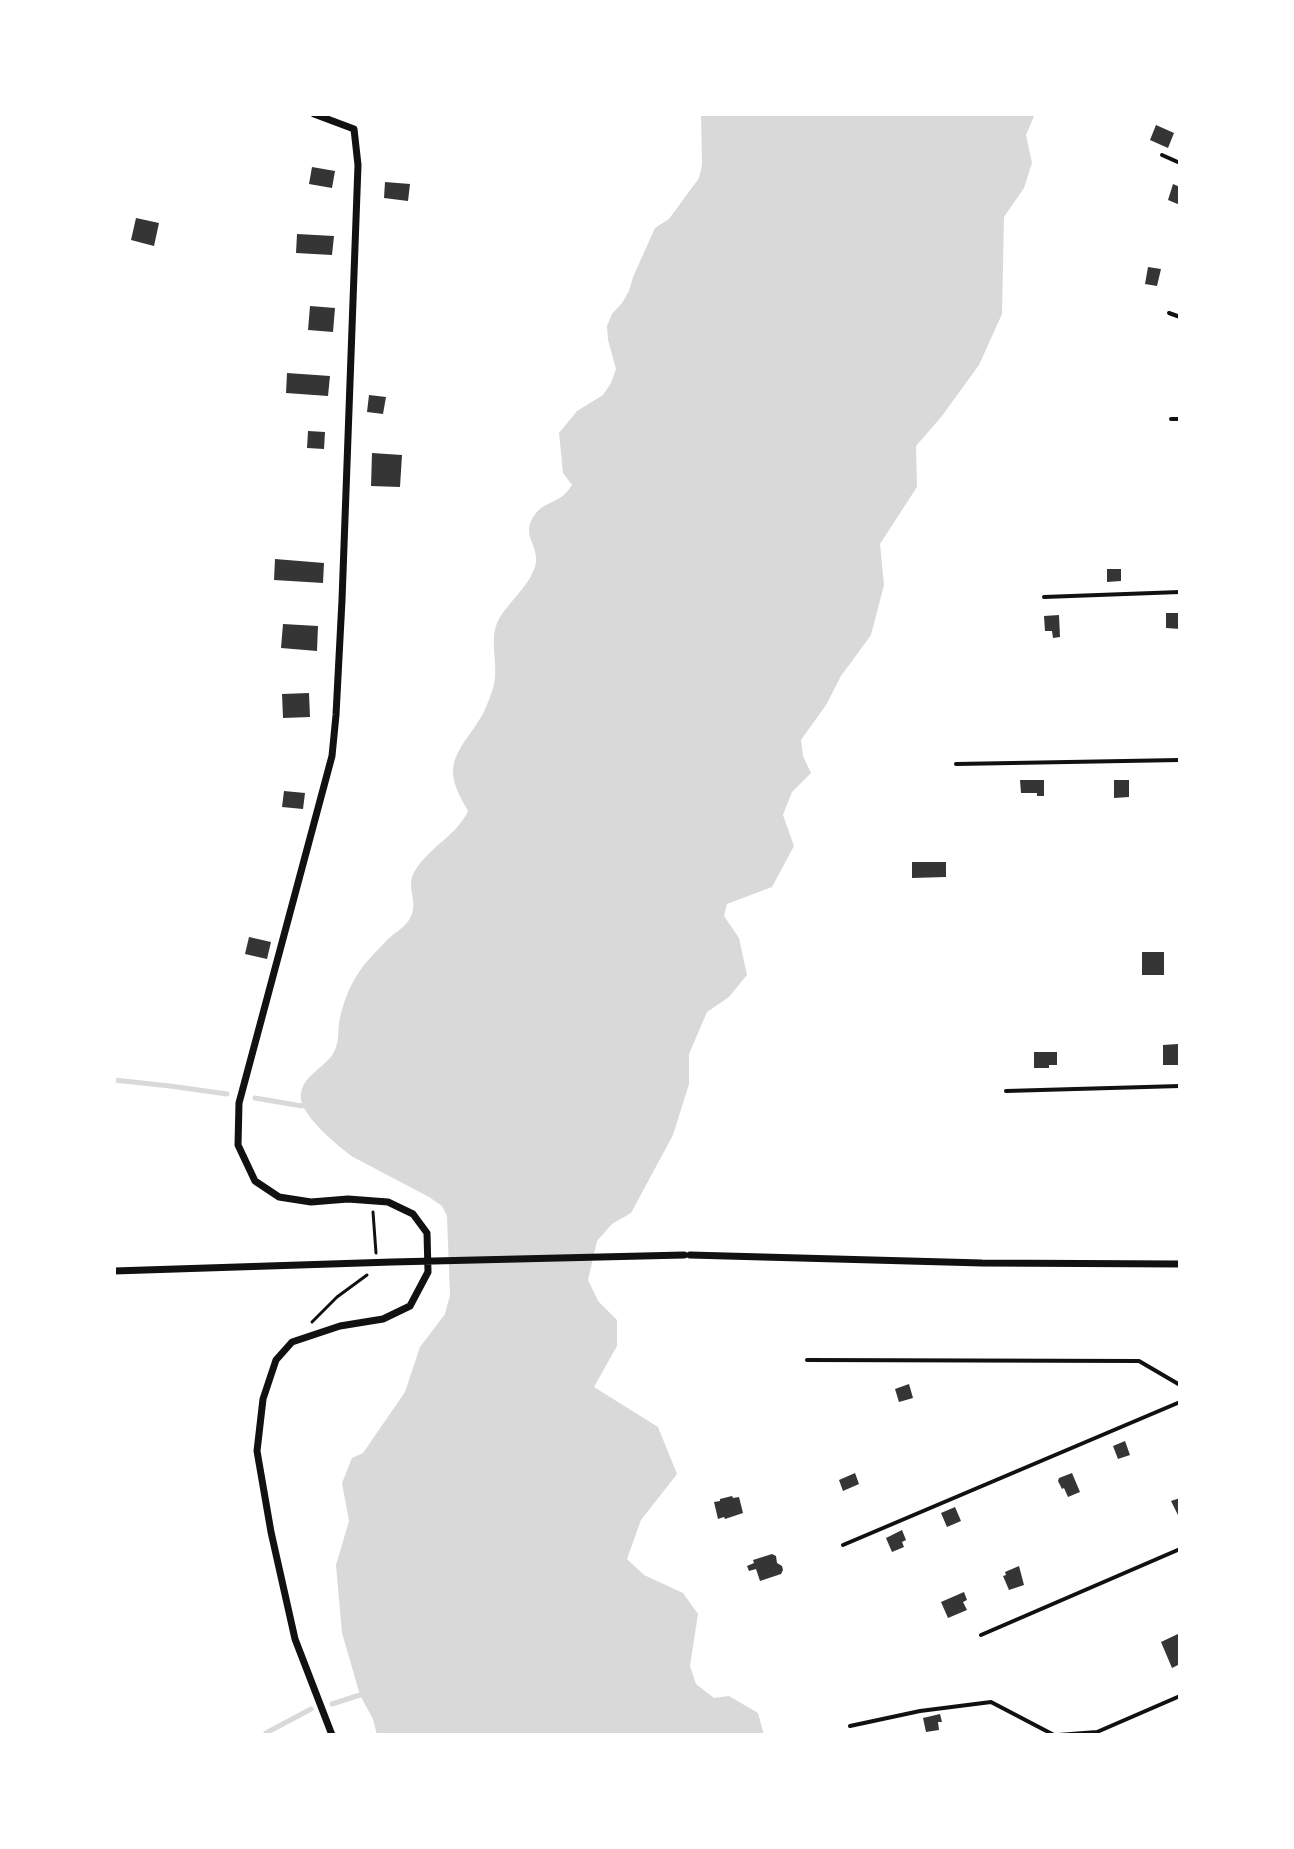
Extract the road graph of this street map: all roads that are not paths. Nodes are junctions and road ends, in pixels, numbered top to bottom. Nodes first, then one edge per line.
1 (314, 114) edge
2 (1162, 155) dead end
3 (1180, 163) edge
4 (1169, 313) dead end
5 (1180, 317) edge
6 (1171, 419) dead end
7 (1180, 419) edge
8 (1180, 592) edge
9 (1044, 597) dead end
10 (1180, 760) edge
11 (956, 764) dead end
12 (1180, 1086) edge
13 (1006, 1091) dead end
14 (1180, 1264) edge
15 (114, 1271) edge
16 (807, 1360) dead end
17 (1180, 1385) edge
18 (1180, 1402) edge
19 (843, 1545) dead end
20 (1180, 1549) edge
21 (981, 1635) dead end
22 (1180, 1696) edge
23 (850, 1726) dead end
24 (332, 1735) edge
25 (1056, 1735) edge

1 - 24 street
2 - 3 lane
4 - 5 lane
6 - 7 lane
8 - 9 lane
10 - 11 lane
12 - 13 lane
14 - 15 street
16 - 17 lane
18 - 19 lane
20 - 21 lane
22 - 25 lane
23 - 25 lane

